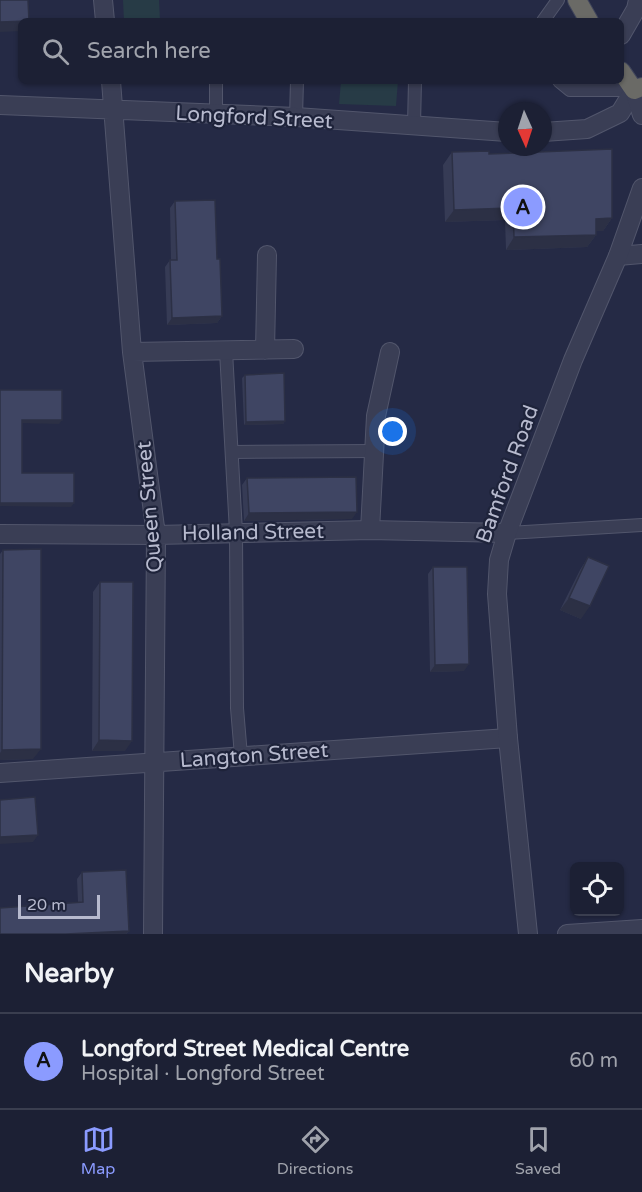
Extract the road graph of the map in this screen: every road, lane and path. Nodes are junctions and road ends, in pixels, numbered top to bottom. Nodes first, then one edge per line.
1 (103, 0) edge
2 (558, 0) edge
3 (577, 0) edge
4 (638, 0) edge
5 (105, 18) edge
6 (545, 18) edge
7 (587, 18) edge
8 (624, 30) edge
9 (624, 74) edge
10 (111, 84) edge
11 (216, 84) edge
12 (297, 84) edge
13 (415, 84) edge
14 (563, 84) edge
15 (638, 89) edge
16 (0, 105) edge
17 (114, 111) junction
18 (216, 114) junction
19 (642, 115) edge
20 (296, 117) junction
21 (414, 125) junction
22 (498, 131) edge
23 (552, 131) edge
24 (642, 188) edge
25 (642, 254) edge
26 (267, 255) dead end
27 (618, 256) junction
28 (294, 349) dead end
29 (265, 350) junction
30 (226, 351) junction
31 (132, 352) junction
32 (390, 352) dead end
33 (232, 452) junction
34 (374, 452) junction
35 (642, 525) edge
36 (370, 530) junction
37 (236, 532) junction
38 (507, 533) junction
39 (0, 534) edge
40 (156, 535) junction
41 (508, 738) junction
42 (241, 756) junction
43 (154, 762) junction
44 (0, 773) edge
45 (642, 929) edge
46 (153, 934) edge
47 (528, 934) edge
48 (567, 934) edge

1 - 5 street
2 - 6 lane
3 - 7 highway
4 - 8 street
9 - 15 highway
10 - 17 street, Queen Street
11 - 18 lane
12 - 20 lane
13 - 21 lane
14 - 15 lane
15 - 19 street
15 - 23 street
16 - 17 street, Longford Street
17 - 18 street, Longford Street
17 - 31 street, Queen Street
18 - 20 street, Longford Street
20 - 21 street, Longford Street
21 - 22 street, Longford Street
24 - 27 street, Bamford Road
25 - 27 street
26 - 29 street
27 - 38 street, Bamford Road
28 - 29 street
29 - 30 street
30 - 31 street
30 - 33 lane
31 - 40 street, Queen Street
32 - 34 street
33 - 34 lane
33 - 37 lane
34 - 36 street
35 - 38 lane
36 - 37 street, Holland Street
36 - 38 street, Holland Street
37 - 40 street, Holland Street
37 - 42 lane
38 - 41 street, Bamford Road
39 - 40 street, Holland Street
40 - 43 street, Queen Street
41 - 42 street, Langton Street
41 - 47 street, Bamford Road
42 - 43 street, Langton Street
43 - 44 street, Langton Street
43 - 46 street, Queen Street
45 - 48 street

